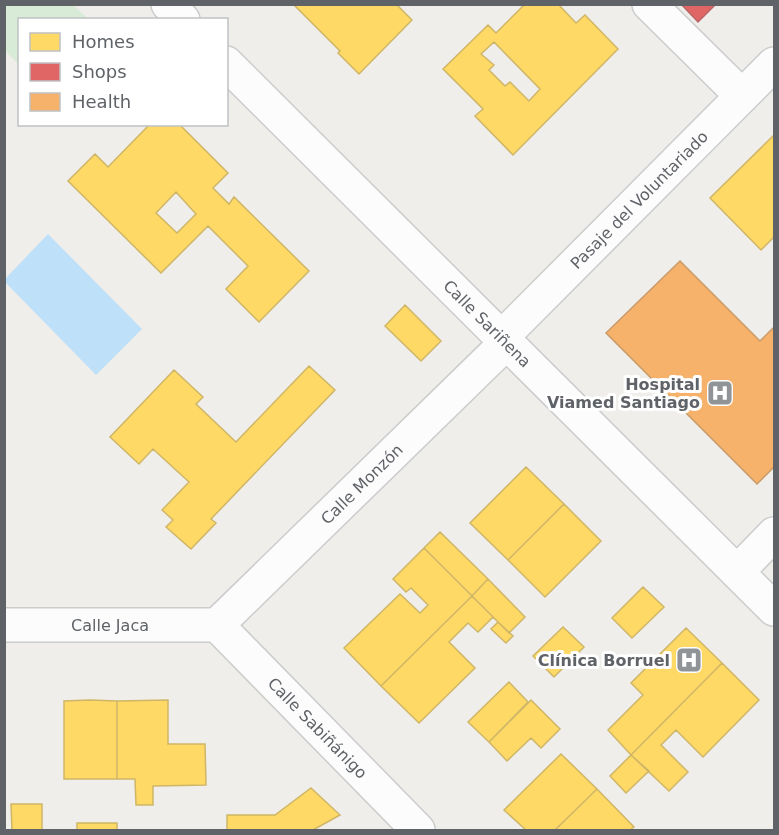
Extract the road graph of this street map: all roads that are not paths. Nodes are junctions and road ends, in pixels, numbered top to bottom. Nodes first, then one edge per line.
1 (168, 4) edge
2 (650, 4) edge
3 (181, 18) edge
4 (774, 64) edge
5 (228, 65) edge
6 (742, 96) junction
7 (505, 340) junction
8 (774, 534) edge
9 (737, 572) junction
10 (774, 609) edge
11 (4, 625) edge
12 (217, 625) junction
13 (418, 831) edge

1 - 3 street
2 - 6 street
4 - 6 street, Pasaje del Voluntariado
5 - 7 street, Calle Sariñena
6 - 7 street, Pasaje del Voluntariado
7 - 9 street, Calle Sariñena
7 - 12 street, Calle Monzón
8 - 9 street
9 - 10 street, Calle Sariñena
11 - 12 street, Calle Jaca
12 - 13 street, Calle Sabiñánigo

